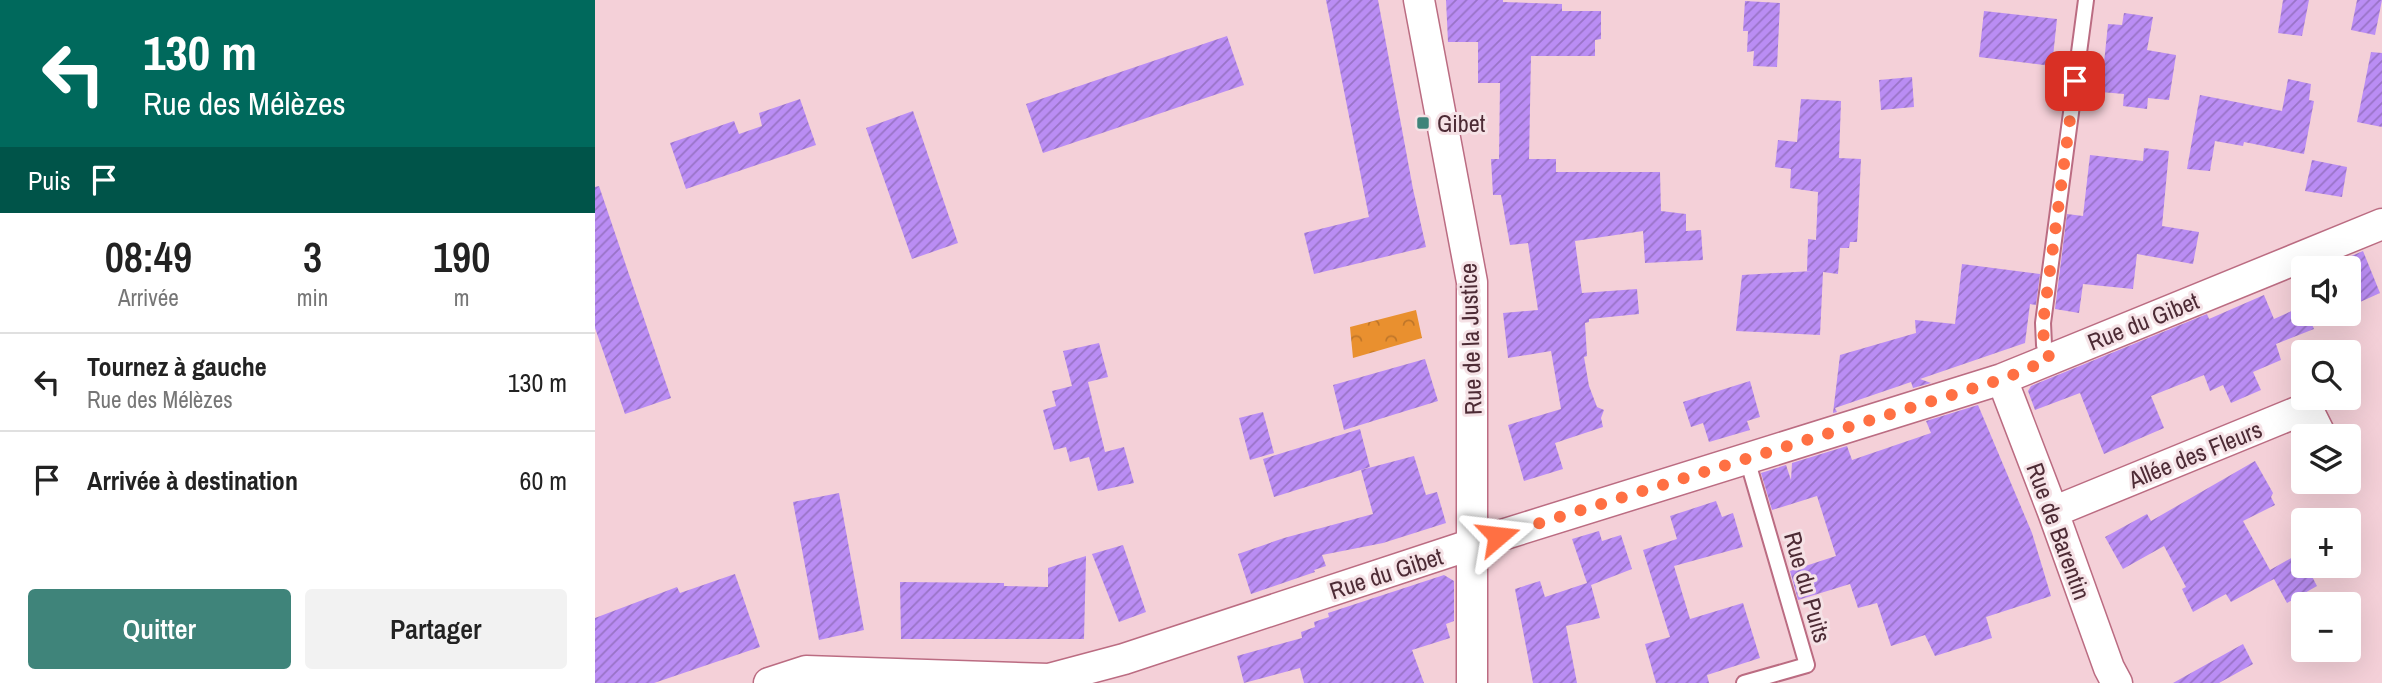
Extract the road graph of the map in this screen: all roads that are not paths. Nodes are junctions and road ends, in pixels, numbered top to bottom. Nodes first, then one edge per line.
1 (1419, 0) edge
2 (2086, 0) edge
3 (2382, 224) edge
4 (2050, 359) junction
5 (2003, 379) junction
6 (2315, 424) edge
7 (1747, 459) junction
8 (2053, 512) junction
9 (1473, 544) junction
10 (769, 683) edge
11 (1472, 683) edge
12 (1744, 683) edge
13 (2117, 683) edge

1 - 9 street, Rue de la Justice
2 - 4 lane
3 - 4 street, Rue du Gibet
4 - 5 street, Rue du Gibet
5 - 7 street, Rue du Gibet
5 - 8 street, Rue de Barentin
6 - 8 street, Allée des Fleurs
7 - 9 street, Rue du Gibet
7 - 12 lane, Rue du Puits
8 - 13 street, Rue de Barentin
9 - 10 street, Rue du Gibet
9 - 11 street, Rue de la Justice

